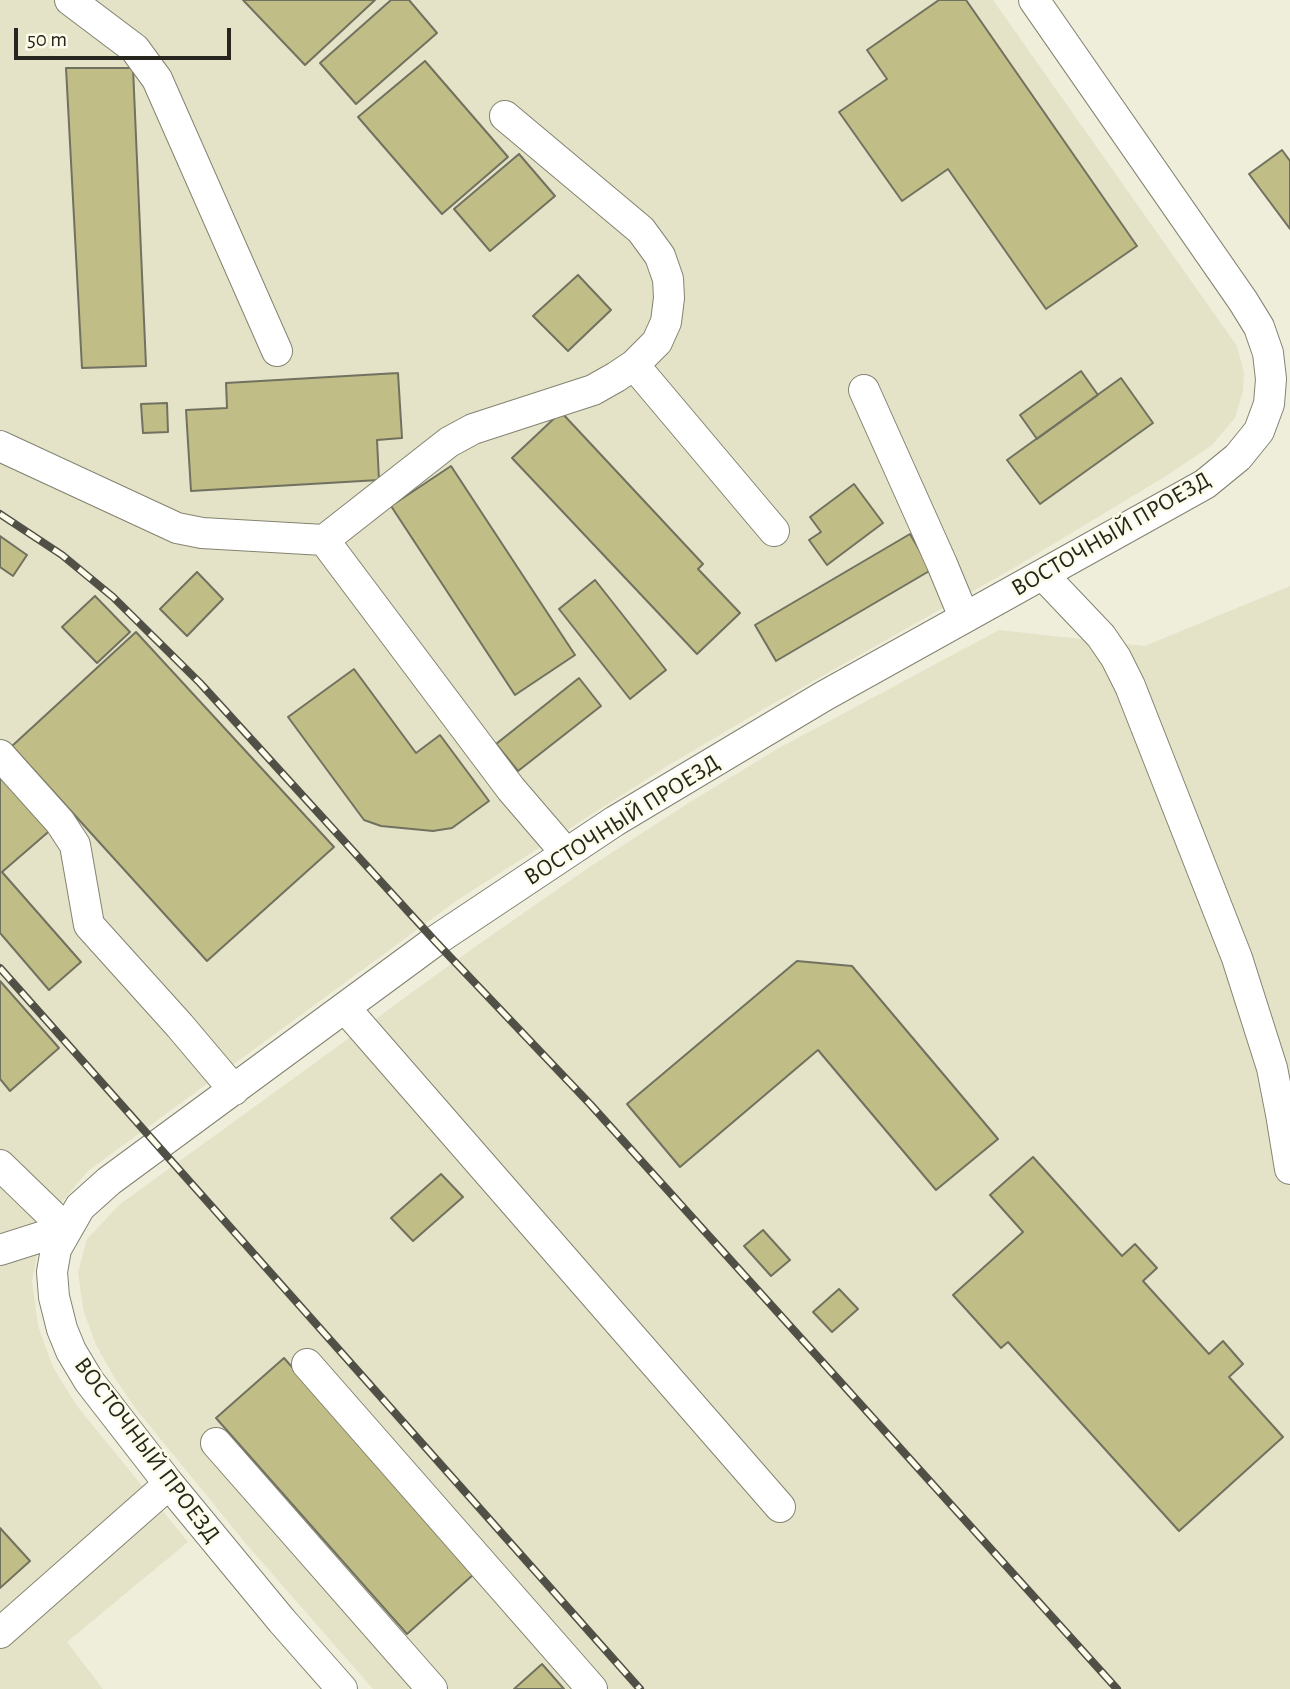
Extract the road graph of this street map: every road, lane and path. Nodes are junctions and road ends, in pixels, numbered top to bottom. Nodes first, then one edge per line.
1 (70, 0) edge
2 (1041, 4) edge
3 (505, 116) dead end
4 (277, 351) dead end
5 (634, 365) junction
6 (864, 390) dead end
7 (0, 446) edge
8 (774, 531) dead end
9 (324, 540) junction
10 (1043, 575) junction
11 (964, 617) junction
12 (0, 755) edge
13 (566, 853) junction
14 (345, 1008) junction
15 (234, 1090) junction
16 (0, 1165) edge
17 (1290, 1169) edge
18 (66, 1229) junction
19 (0, 1250) edge
20 (307, 1364) dead end
21 (216, 1443) dead end
22 (169, 1484) junction
23 (780, 1507) dead end
24 (0, 1633) edge
25 (342, 1689) edge
26 (432, 1689) edge
27 (592, 1689) edge

1 - 4 street
2 - 10 street, ВОСТОЧНЫЙ ПРОЕЗД
3 - 5 street
5 - 8 street
5 - 9 street
6 - 11 street
7 - 9 street
9 - 13 street
10 - 11 street, ВОСТОЧНЫЙ ПРОЕЗД
10 - 17 street
11 - 13 street, ВОСТОЧНЫЙ ПРОЕЗД
12 - 15 street
13 - 14 street, ВОСТОЧНЫЙ ПРОЕЗД
14 - 15 street, ВОСТОЧНЫЙ ПРОЕЗД
14 - 23 street
15 - 18 street, ВОСТОЧНЫЙ ПРОЕЗД
16 - 18 street
18 - 19 street
18 - 22 street, ВОСТОЧНЫЙ ПРОЕЗД
20 - 27 street
21 - 26 street
22 - 24 street
22 - 25 street, ВОСТОЧНЫЙ ПРОЕЗД

